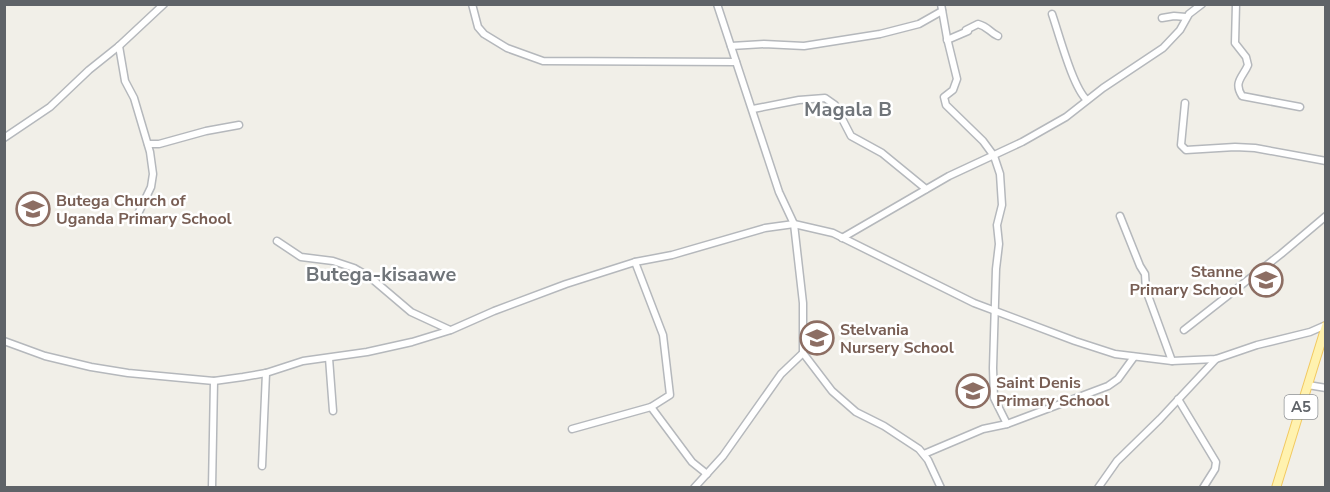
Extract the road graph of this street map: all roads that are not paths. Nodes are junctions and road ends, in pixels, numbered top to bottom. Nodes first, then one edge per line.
1 (164, 4) edge
2 (472, 4) edge
3 (717, 4) edge
4 (1236, 4) edge
5 (1199, 5) edge
6 (941, 8) edge
7 (1052, 14) dead end
8 (1186, 17) junction
9 (1162, 18) dead end
10 (998, 36) dead end
11 (947, 40) junction
12 (119, 46) junction
13 (731, 46) junction
14 (736, 62) junction
15 (1087, 100) junction
16 (1185, 103) dead end
17 (1300, 107) dead end
18 (753, 109) junction
19 (239, 125) dead end
20 (4, 138) edge
21 (148, 144) junction
22 (994, 156) junction
23 (1326, 161) edge
24 (926, 189) junction
25 (137, 216) dead end
26 (1120, 216) dead end
27 (1326, 216) edge
28 (794, 224) junction
29 (842, 238) junction
30 (277, 241) dead end
31 (635, 262) junction
32 (995, 311) junction
33 (1326, 325) edge
34 (451, 330) junction
35 (1184, 330) dead end
36 (4, 341) edge
37 (803, 354) junction
38 (1134, 357) junction
39 (329, 358) junction
40 (1216, 358) junction
41 (1172, 361) junction
42 (266, 373) junction
43 (214, 381) junction
44 (1308, 385) junction
45 (1326, 388) edge
46 (1178, 399) junction
47 (651, 407) junction
48 (333, 411) dead end
49 (1007, 424) junction
50 (572, 429) dead end
51 (924, 454) junction
52 (262, 466) dead end
53 (707, 474) junction
54 (212, 488) edge
55 (694, 488) edge
56 (941, 488) edge
57 (1098, 488) edge
58 (1203, 488) edge
59 (1276, 488) edge

1 - 12 street
2 - 14 street
3 - 13 street
4 - 17 street
5 - 8 street
6 - 11 street
6 - 13 street
7 - 15 street
8 - 9 street
8 - 15 street
10 - 11 street
11 - 22 street
12 - 20 street
12 - 21 street
13 - 14 street
14 - 18 street
15 - 22 street
16 - 23 street
18 - 24 street
18 - 28 street
19 - 21 street
21 - 25 street
22 - 24 street
22 - 32 street
24 - 29 street
26 - 41 street
27 - 35 street
28 - 29 street
28 - 31 street
28 - 37 street
29 - 32 street
30 - 34 street
31 - 34 street
31 - 47 street
32 - 38 street
32 - 49 street
33 - 40 street
33 - 44 main road, A5
34 - 39 street
36 - 43 street
37 - 51 street
37 - 53 street
38 - 41 street
38 - 49 street
39 - 42 street
39 - 48 street
40 - 41 street
40 - 46 street
42 - 43 street
42 - 52 street
43 - 54 street
44 - 45 street
44 - 59 main road, A5
46 - 57 street
46 - 58 street
47 - 50 street
47 - 53 street
49 - 51 street
51 - 56 street
53 - 55 street

